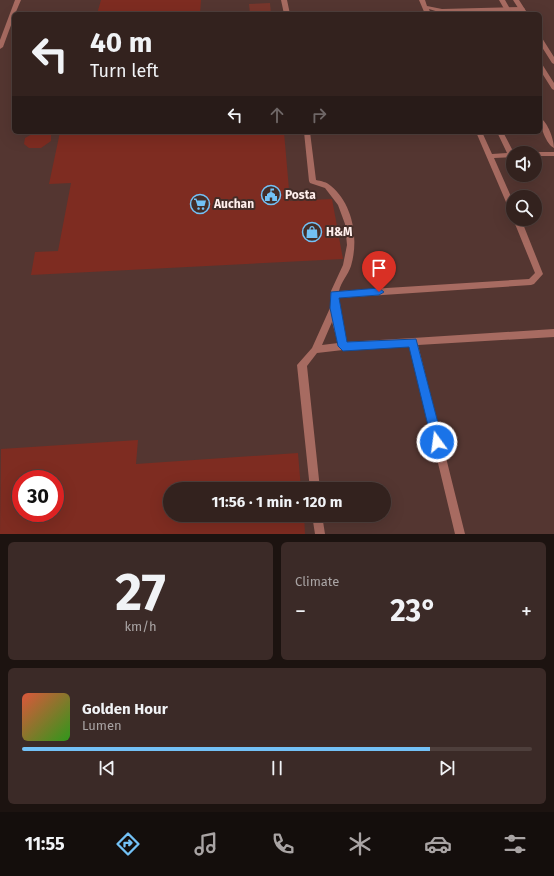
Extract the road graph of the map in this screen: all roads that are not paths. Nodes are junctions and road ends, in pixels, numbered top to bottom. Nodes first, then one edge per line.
1 (18, 0) edge
2 (284, 0) edge
3 (422, 0) edge
4 (502, 0) edge
5 (516, 0) edge
6 (426, 7) junction
7 (509, 11) edge
8 (13, 12) edge
9 (286, 12) edge
10 (427, 12) edge
11 (523, 12) edge
12 (12, 16) edge
13 (542, 42) edge
14 (0, 47) edge
15 (554, 62) edge
16 (542, 68) edge
17 (554, 88) edge
18 (542, 124) edge
19 (306, 134) edge
20 (480, 134) edge
21 (501, 134) edge
22 (507, 146) edge
23 (554, 146) edge
24 (542, 154) edge
25 (554, 154) edge
26 (506, 155) edge
27 (489, 156) junction
28 (506, 194) edge
29 (520, 226) edge
30 (334, 295) junction
31 (334, 308) junction
32 (554, 333) edge
33 (413, 342) junction
34 (343, 346) junction
35 (315, 350) junction
36 (313, 482) edge
37 (319, 522) edge
38 (320, 534) edge
39 (460, 534) edge

1 - 8 street
2 - 9 street
3 - 6 street
4 - 7 street
5 - 11 street
6 - 7 street
6 - 10 street
7 - 11 street
12 - 14 street
13 - 15 street
16 - 17 street
18 - 23 street
19 - 30 street
20 - 27 street
21 - 22 street
24 - 25 street
26 - 27 street
27 - 28 street
29 - 30 street
30 - 31 street
31 - 34 street
31 - 35 street
32 - 33 street
33 - 34 street
33 - 39 street
34 - 35 street
35 - 36 street
37 - 38 street

